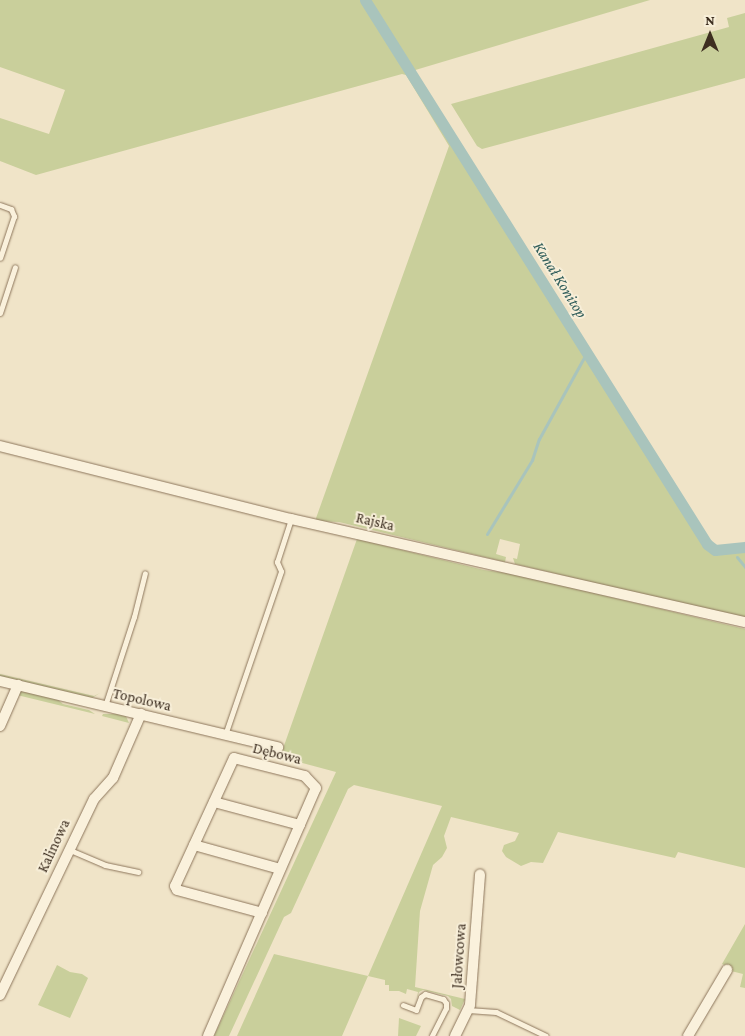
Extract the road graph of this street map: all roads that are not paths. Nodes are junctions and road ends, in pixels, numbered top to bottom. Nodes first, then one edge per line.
1 (0, 206) edge
2 (0, 258) edge
3 (16, 267) dead end
4 (0, 313) edge
5 (0, 446) edge
6 (291, 519) junction
7 (145, 573) dead end
8 (745, 622) edge
9 (0, 681) edge
10 (18, 685) junction
11 (105, 706) junction
12 (141, 714) junction
13 (0, 726) edge
14 (225, 735) junction
15 (278, 748) dead end
16 (214, 802) junction
17 (300, 825) junction
18 (194, 845) junction
19 (69, 850) junction
20 (280, 869) junction
21 (138, 872) dead end
22 (480, 874) dead end
23 (262, 913) junction
24 (727, 970) dead end
25 (0, 995) edge
26 (404, 1005) dead end
27 (468, 1010) junction
28 (208, 1036) edge
29 (432, 1036) edge
30 (455, 1036) edge
31 (546, 1036) edge
32 (688, 1036) edge

1 - 2 lane
3 - 4 lane
5 - 6 street, Rajska
6 - 8 street, Rajska
6 - 14 lane
7 - 11 lane
9 - 10 street, Topolowa
10 - 11 street, Topolowa
10 - 13 street
11 - 12 street, Topolowa
12 - 14 street, Topolowa
12 - 19 street, Kalinowa
14 - 15 street, Topolowa
16 - 17 street
16 - 17 street, Dębowa
16 - 18 street, Dębowa
17 - 20 street, Dębowa
18 - 20 street
18 - 23 street, Dębowa
19 - 21 lane
19 - 25 street, Kalinowa
20 - 23 street, Dębowa
22 - 27 street, Jałowcowa
23 - 28 street, Dębowa
24 - 32 street
26 - 29 lane
27 - 30 street, Jałowcowa
27 - 31 lane

